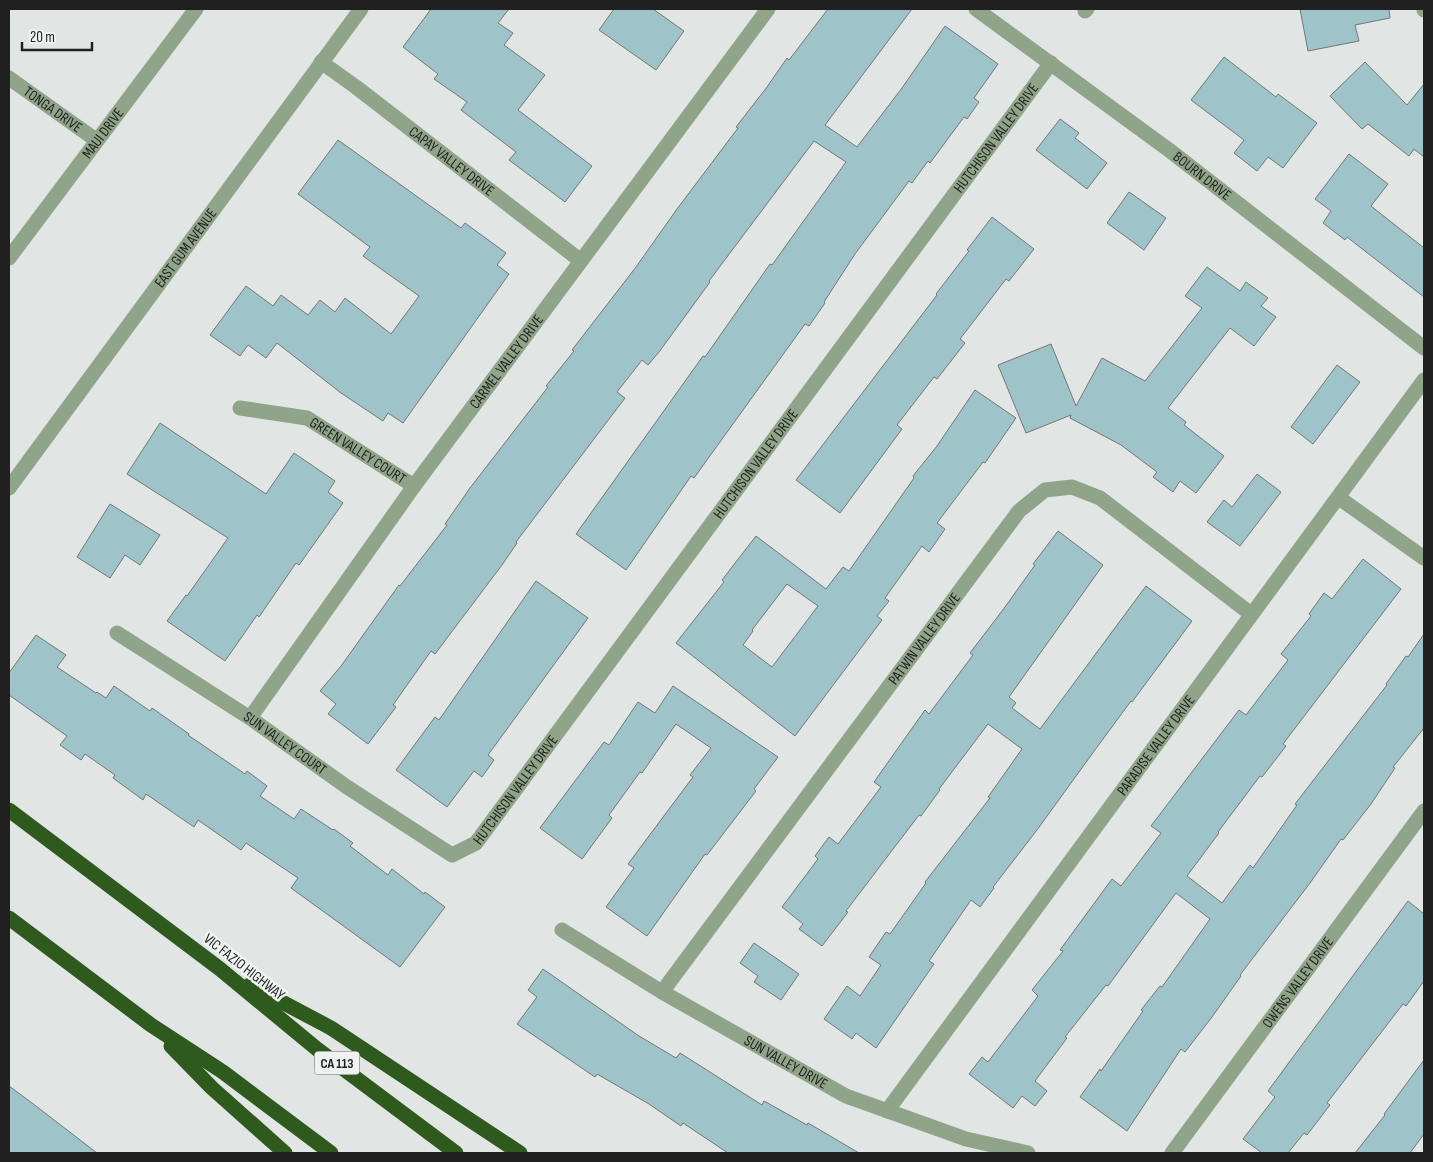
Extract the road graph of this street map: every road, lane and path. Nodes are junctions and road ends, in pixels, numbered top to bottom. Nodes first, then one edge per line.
1 (196, 9) edge
2 (361, 9) edge
3 (768, 9) edge
4 (976, 9) edge
5 (321, 62) junction
6 (1051, 63) junction
7 (9, 78) edge
8 (96, 140) junction
9 (9, 258) edge
10 (581, 261) junction
11 (1424, 348) edge
12 (1424, 380) edge
13 (240, 408) dead end
14 (414, 486) junction
15 (9, 488) edge
16 (1339, 498) junction
17 (1424, 558) edge
18 (1251, 614) junction
19 (117, 633) dead end
20 (250, 718) junction
21 (9, 810) edge
22 (1424, 811) edge
23 (452, 855) joint
24 (9, 918) edge
25 (562, 930) dead end
26 (220, 970) junction
27 (662, 992) junction
28 (151, 1025) junction
29 (887, 1111) junction
30 (285, 1153) edge
31 (331, 1153) edge
32 (456, 1153) edge
33 (520, 1153) edge
34 (1028, 1153) edge
35 (1172, 1153) edge

1 - 8 street, MAUI DRIVE
2 - 5 street, EAST GUM AVENUE
3 - 10 street, CARMEL VALLEY DRIVE
4 - 6 street, BOURN DRIVE
5 - 10 street, CAPAY VALLEY DRIVE
5 - 15 street, EAST GUM AVENUE
6 - 11 street, BOURN DRIVE
6 - 23 street, HUTCHISON VALLEY DRIVE
7 - 8 street, TONGA DRIVE
8 - 9 street, MAUI DRIVE
10 - 14 street, CARMEL VALLEY DRIVE
12 - 16 street, PARADISE VALLEY DRIVE
13 - 14 street, GREEN VALLEY COURT
14 - 20 street, CARMEL VALLEY DRIVE
16 - 17 street
16 - 18 street, PARADISE VALLEY DRIVE
18 - 27 street, PATWIN VALLEY DRIVE
18 - 29 street, PARADISE VALLEY DRIVE
19 - 20 street, SUN VALLEY COURT
20 - 23 street, SUN VALLEY COURT
21 - 26 highway, VIC FAZIO HIGHWAY / CA 113
22 - 35 street, OWENS VALLEY DRIVE
24 - 28 highway
25 - 27 street, SUN VALLEY DRIVE
26 - 32 highway, VIC FAZIO HIGHWAY / CA 113
26 - 33 highway
27 - 29 street, SUN VALLEY DRIVE
28 - 30 highway
28 - 31 highway
29 - 34 street, SUN VALLEY DRIVE

